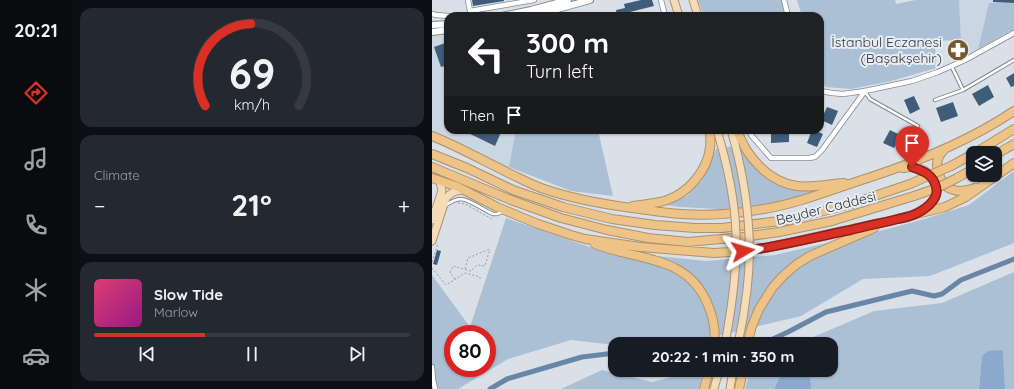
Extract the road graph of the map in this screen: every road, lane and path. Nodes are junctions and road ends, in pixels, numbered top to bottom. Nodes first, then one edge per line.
1 (468, 0) edge
2 (534, 0) edge
3 (568, 0) edge
4 (590, 0) edge
5 (661, 0) edge
6 (674, 0) edge
7 (693, 0) edge
8 (784, 0) edge
9 (521, 12) edge
10 (554, 12) edge
11 (664, 12) edge
12 (678, 12) edge
13 (697, 12) edge
14 (787, 12) edge
15 (432, 14) edge
16 (444, 16) edge
17 (444, 24) edge
18 (432, 25) edge
19 (444, 30) edge
20 (432, 32) edge
21 (1014, 33) edge
22 (1014, 60) edge
23 (951, 66) junction
24 (963, 90) junction
25 (865, 91) junction
26 (824, 92) edge
27 (935, 100) dead end
28 (1014, 111) edge
29 (1014, 129) edge
30 (710, 134) edge
31 (718, 134) edge
32 (732, 134) edge
33 (738, 134) edge
34 (751, 134) edge
35 (432, 136) edge
36 (1014, 144) edge
37 (987, 146) edge
38 (946, 148) junction
39 (1002, 151) edge
40 (903, 153) dead end
41 (432, 154) edge
42 (966, 158) edge
43 (1014, 163) edge
44 (432, 167) edge
45 (893, 170) junction
46 (966, 173) edge
47 (436, 180) edge
48 (854, 182) junction
49 (983, 185) junction
50 (463, 190) junction
51 (458, 203) dead end
52 (444, 206) junction
53 (627, 207) junction
54 (501, 212) junction
55 (913, 215) junction
56 (432, 218) edge
57 (885, 222) junction
58 (585, 238) junction
59 (436, 240) edge
60 (432, 262) edge
61 (432, 268) edge
62 (465, 269) junction
63 (455, 279) junction
64 (480, 280) dead end
65 (715, 337) edge
66 (726, 337) edge
67 (739, 337) edge
68 (749, 337) edge
69 (432, 367) edge
70 (707, 377) edge
71 (717, 377) edge
72 (732, 377) edge
73 (741, 377) edge
74 (435, 389) edge
75 (704, 389) edge
76 (714, 389) edge
77 (730, 389) edge
78 (739, 389) edge

1 - 2 street
3 - 9 street
4 - 10 street
5 - 11 street
6 - 12 main road
7 - 13 main road
8 - 14 street
15 - 16 street
17 - 18 street
19 - 20 street
21 - 23 street
22 - 24 lane
23 - 24 lane
23 - 25 street
24 - 27 lane
25 - 26 street
25 - 34 street
25 - 40 lane
28 - 38 highway
29 - 37 highway
30 - 53 highway
31 - 66 main road, bridge
32 - 67 main road, bridge
33 - 48 highway
35 - 53 highway
36 - 39 highway
38 - 45 highway
38 - 49 highway
41 - 42 highway, Beyder Caddesi, bridge
43 - 49 highway
44 - 46 highway, Beyder Caddesi, bridge
45 - 48 highway
45 - 55 highway
47 - 50 highway
47 - 56 main road
48 - 53 highway
49 - 55 highway
50 - 52 main road
50 - 54 highway
51 - 54 path
52 - 54 lane
52 - 59 main road
54 - 58 highway
55 - 57 highway
57 - 58 highway
57 - 68 highway
58 - 65 highway
59 - 60 path
61 - 63 path
62 - 62 path
62 - 63 path
63 - 64 path
69 - 74 street
70 - 75 highway
71 - 76 main road
72 - 77 main road
73 - 78 highway

